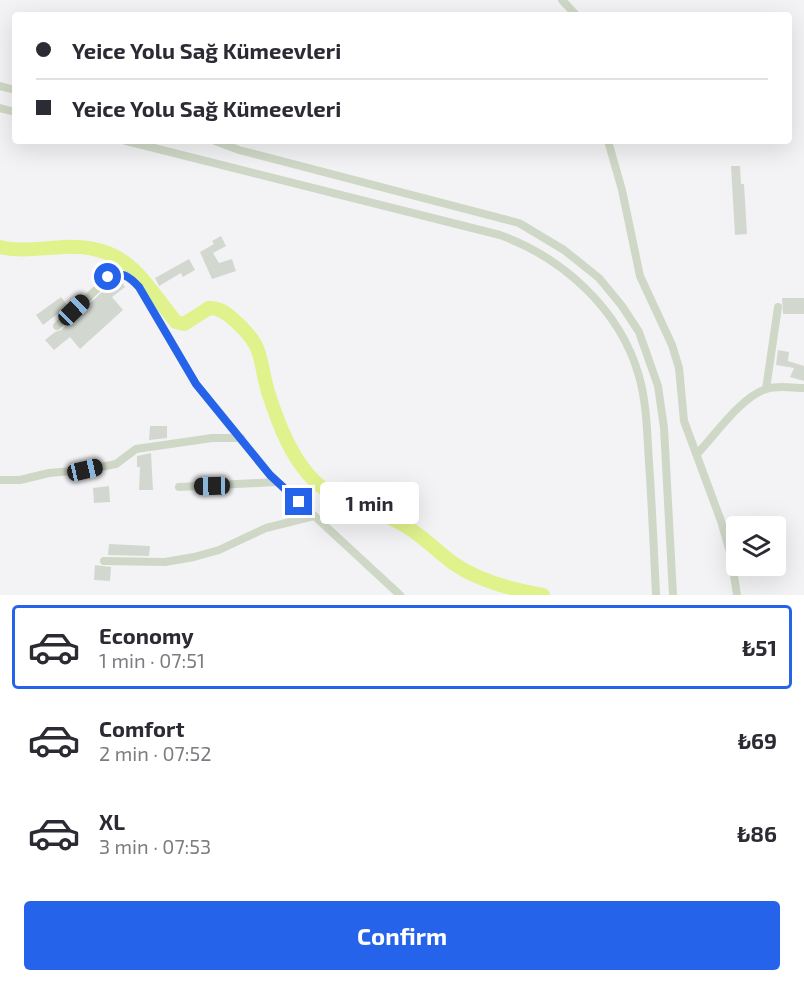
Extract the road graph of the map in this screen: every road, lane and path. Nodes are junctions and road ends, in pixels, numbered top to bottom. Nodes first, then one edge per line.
1 (562, 0) edge
2 (573, 12) edge
3 (150, 144) edge
4 (222, 144) edge
5 (609, 144) edge
6 (778, 307) dead end
7 (57, 326) dead end
8 (804, 388) edge
9 (766, 389) junction
10 (241, 438) junction
11 (698, 454) junction
12 (0, 480) edge
13 (276, 482) junction
14 (179, 487) dead end
15 (314, 516) junction
16 (104, 561) dead end
17 (400, 595) edge
18 (656, 595) edge
19 (673, 595) edge
20 (736, 595) edge

1 - 2 street
3 - 18 street
4 - 19 street
5 - 11 street
6 - 9 street
7 - 10 street
8 - 9 street
9 - 11 street
10 - 12 street
10 - 13 street
11 - 20 street
13 - 14 street
13 - 15 street
15 - 16 street
15 - 17 street

